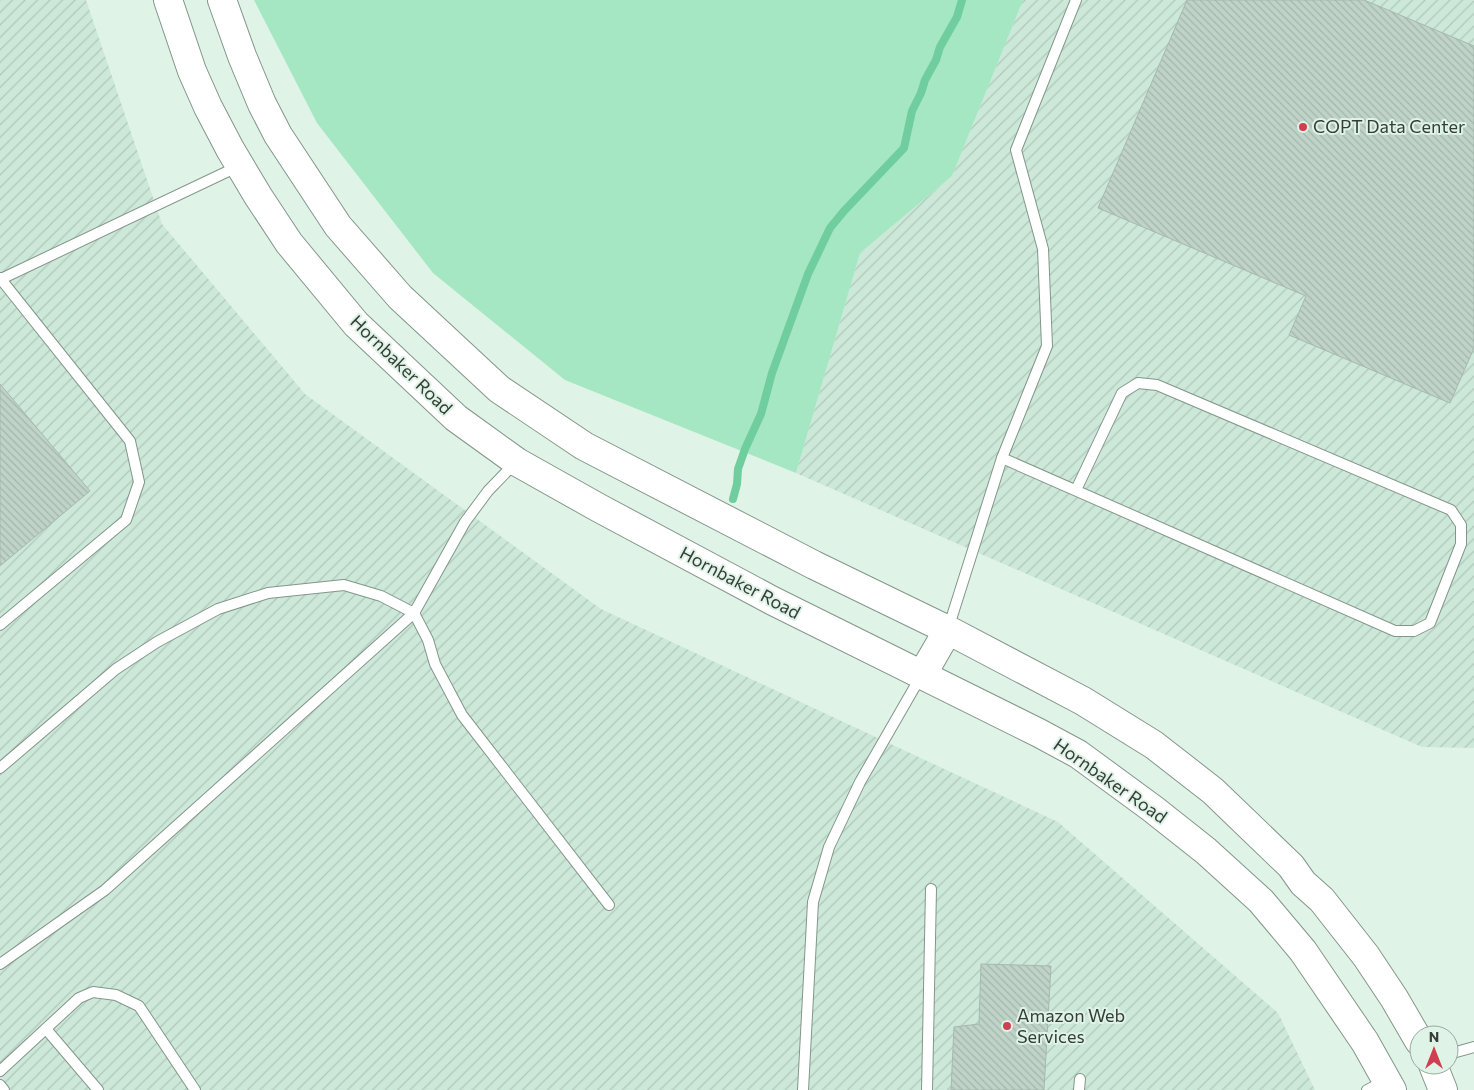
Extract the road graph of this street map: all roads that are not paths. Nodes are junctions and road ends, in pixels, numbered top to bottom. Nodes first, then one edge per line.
1 (168, 0) edge
2 (222, 0) edge
3 (1076, 0) edge
4 (240, 166) junction
5 (0, 279) edge
6 (1002, 458) junction
7 (516, 462) junction
8 (1076, 490) junction
9 (414, 613) junction
10 (0, 625) edge
11 (948, 630) junction
12 (922, 675) junction
13 (0, 768) edge
14 (931, 889) dead end
15 (609, 905) dead end
16 (0, 964) edge
17 (1410, 1025) edge
18 (46, 1029) junction
19 (1474, 1047) edge
20 (1459, 1051) edge
21 (0, 1071) edge
22 (1437, 1075) edge
23 (1080, 1079) dead end
24 (0, 1085) edge
25 (1382, 1087) edge
26 (4, 1090) edge
27 (98, 1090) edge
28 (195, 1090) edge
29 (803, 1090) edge
30 (926, 1090) edge
31 (1079, 1090) edge
32 (1444, 1090) edge

1 - 4 main road, Hornbaker Road
2 - 11 main road
3 - 6 lane
4 - 5 lane
4 - 7 main road, Hornbaker Road
5 - 10 lane
6 - 8 lane
6 - 11 lane
7 - 9 lane
7 - 12 main road, Hornbaker Road
8 - 8 lane
9 - 13 lane
9 - 15 lane
9 - 16 lane
11 - 12 main road
11 - 17 main road
12 - 25 main road, Hornbaker Road
12 - 29 lane
14 - 30 lane
18 - 21 lane
18 - 27 lane
18 - 28 lane
19 - 20 lane
22 - 32 main road
23 - 31 lane
24 - 26 lane

